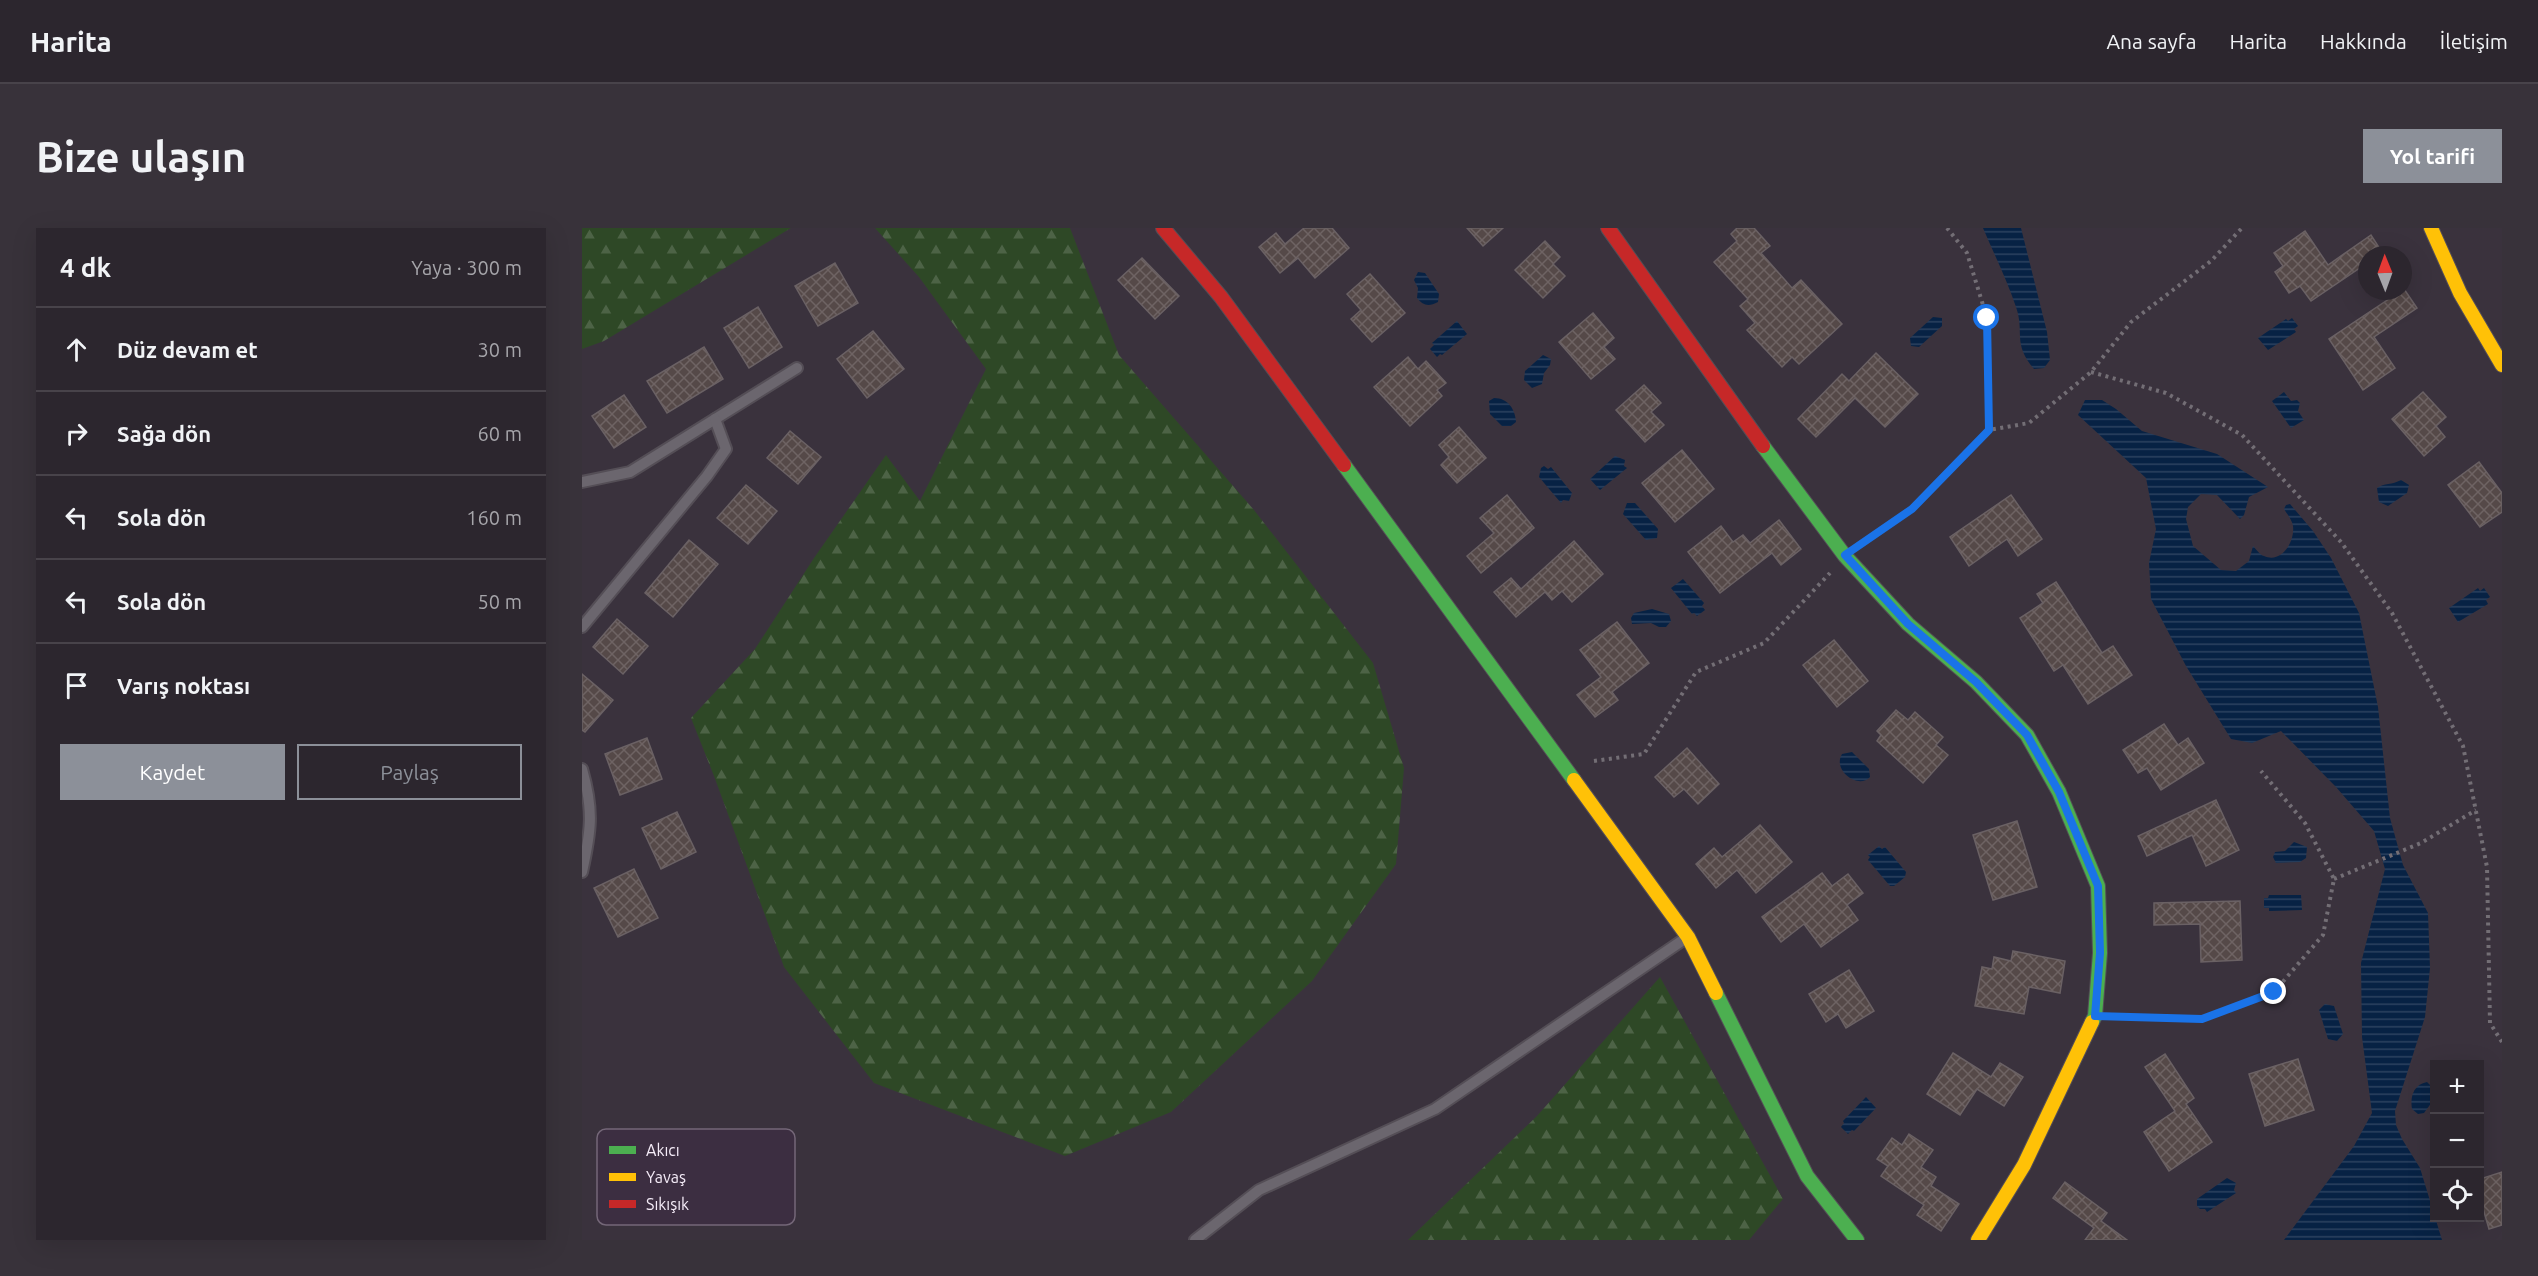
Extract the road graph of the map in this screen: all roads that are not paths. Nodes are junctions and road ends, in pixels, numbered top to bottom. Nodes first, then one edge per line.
1 (1163, 228) edge
2 (1608, 228) edge
3 (2431, 228) edge
4 (2502, 365) edge
5 (797, 368) dead end
6 (715, 419) junction
7 (582, 482) edge
8 (582, 627) edge
9 (582, 769) edge
10 (582, 872) edge
11 (1688, 937) junction
12 (1195, 1240) edge
13 (1857, 1240) edge
14 (1978, 1240) edge

1 - 11 street
2 - 14 street
3 - 4 street
5 - 6 lane
6 - 7 lane
6 - 8 lane
9 - 10 lane
11 - 12 lane
11 - 13 street

